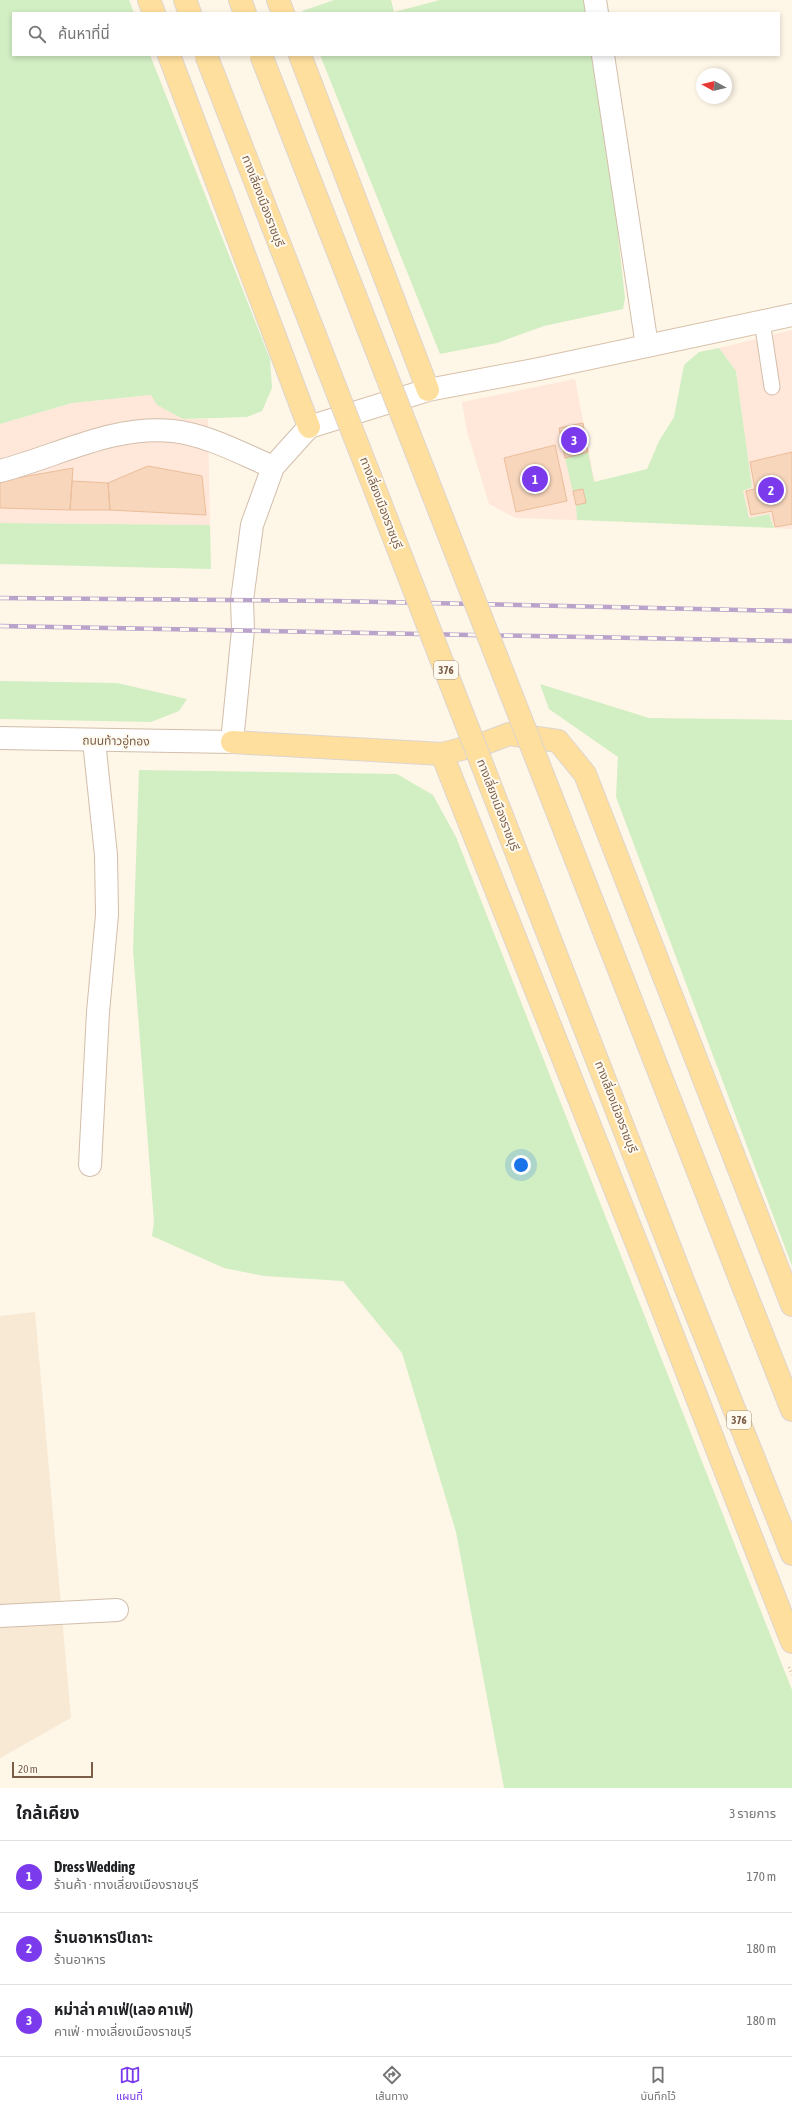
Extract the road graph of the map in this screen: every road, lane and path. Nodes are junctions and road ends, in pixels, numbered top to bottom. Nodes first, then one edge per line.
1 (149, 0) edge
2 (185, 0) edge
3 (240, 0) edge
4 (278, 0) edge
5 (595, 0) edge
6 (154, 12) edge
7 (190, 12) edge
8 (245, 12) edge
9 (283, 12) edge
10 (597, 12) edge
11 (169, 56) edge
12 (206, 56) edge
13 (261, 56) edge
14 (300, 56) edge
15 (603, 56) edge
16 (792, 315) edge
17 (762, 321) junction
18 (647, 346) junction
19 (772, 387) dead end
20 (428, 390) junction
21 (310, 427) junction
22 (273, 467) junction
23 (0, 471) edge
24 (0, 738) edge
25 (94, 741) junction
26 (232, 742) junction
27 (442, 754) junction
28 (90, 1165) dead end
29 (792, 1305) edge
30 (792, 1410) edge
31 (792, 1554) edge
32 (117, 1610) dead end
33 (0, 1616) edge
34 (792, 1642) edge

1 - 6 main road
2 - 7 main road
3 - 8 main road
4 - 9 main road
5 - 10 street
11 - 21 main road
12 - 31 main road, ทางเลี่ยงเมืองราชบุรี / 376, bridge
13 - 30 main road, bridge
14 - 20 main road
15 - 18 street
16 - 17 street
17 - 18 street
17 - 19 lane
18 - 20 street
20 - 21 street
21 - 22 street
22 - 23 street
22 - 26 street
24 - 25 street, ถนนท้าวอู่ทอง
25 - 26 street, ถนนท้าวอู่ทอง
25 - 28 street
26 - 27 main road
27 - 29 main road
27 - 34 main road
32 - 33 street

